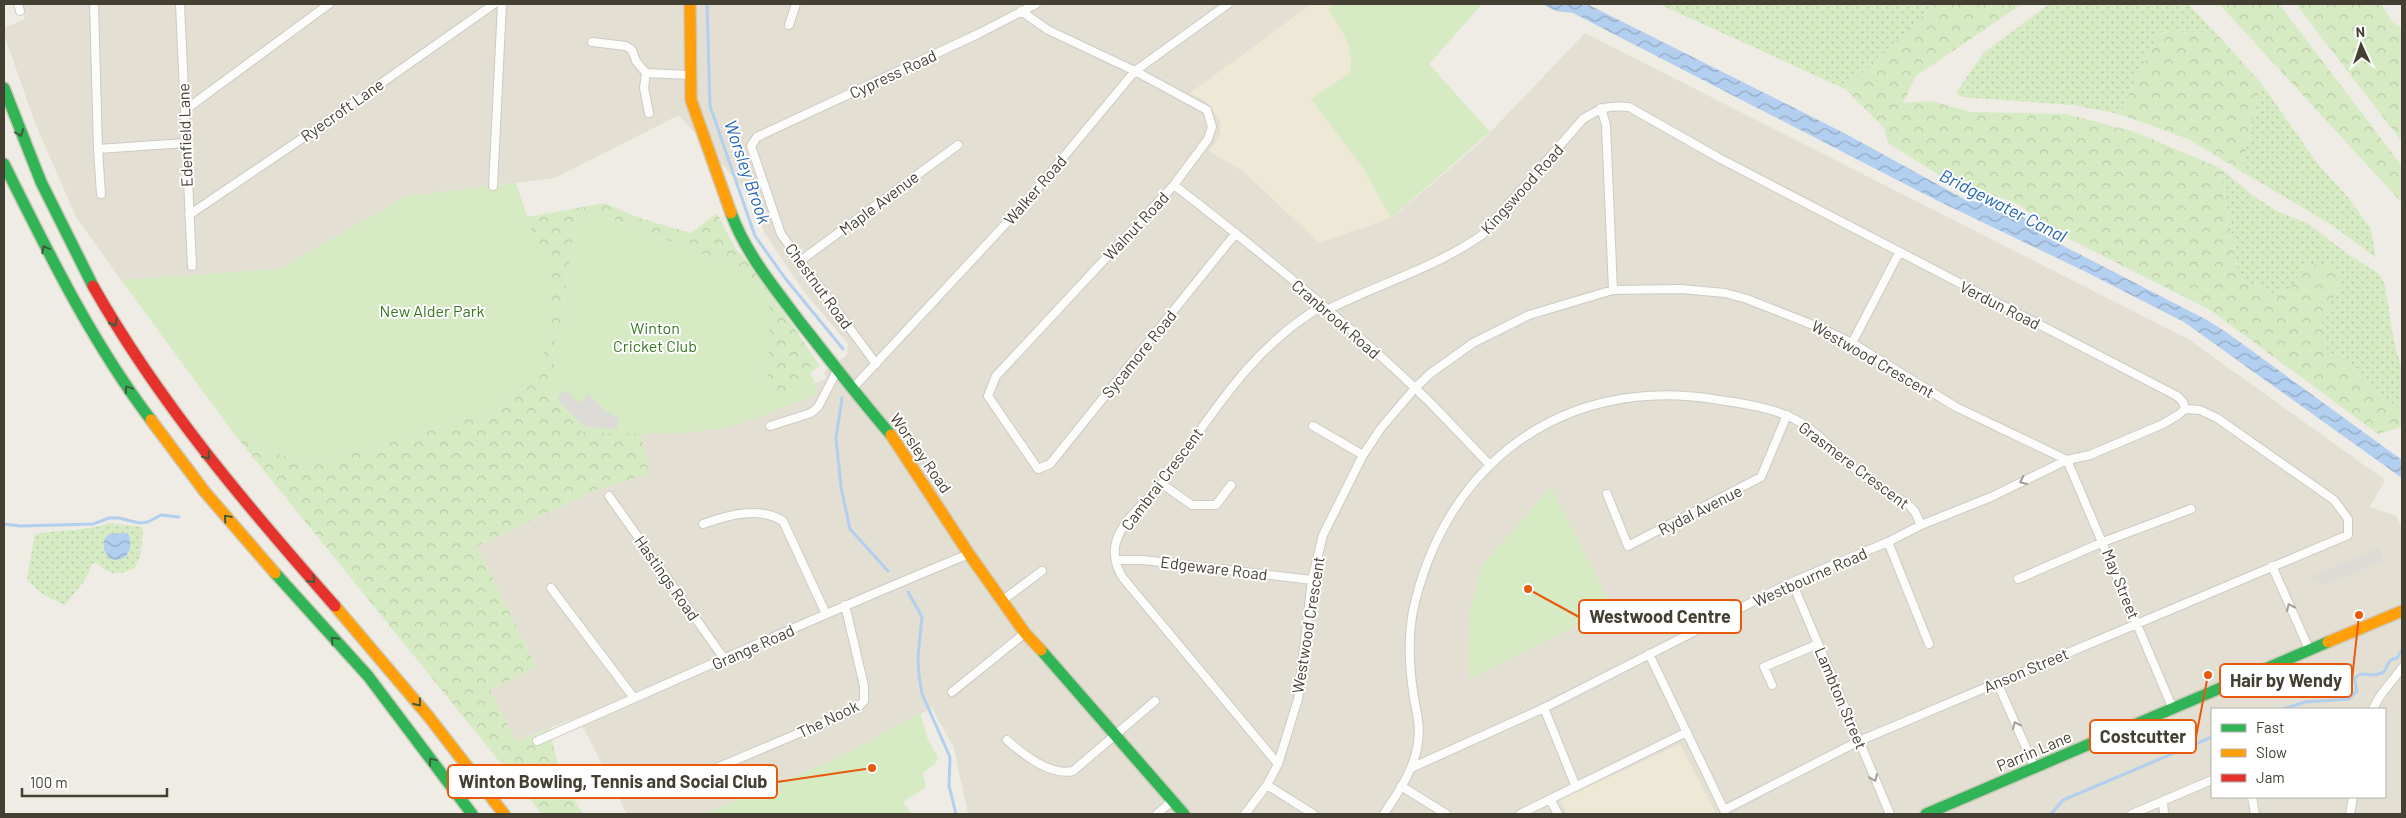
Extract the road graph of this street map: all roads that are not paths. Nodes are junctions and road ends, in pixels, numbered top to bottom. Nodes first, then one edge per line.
1 (94, 4) edge
2 (180, 4) edge
3 (329, 4) edge
4 (494, 4) edge
5 (502, 4) edge
6 (690, 4) edge
7 (796, 4) edge
8 (1036, 4) edge
9 (1228, 4) edge
10 (1021, 11) junction
11 (789, 25) dead end
12 (592, 42) dead end
13 (1135, 71) junction
14 (646, 73) junction
15 (690, 77) junction
16 (4, 88) edge
17 (1601, 108) junction
18 (185, 110) junction
19 (649, 113) dead end
20 (185, 143) junction
21 (958, 145) dead end
22 (751, 146) joint
23 (98, 149) junction
24 (4, 159) edge
25 (4, 164) edge
26 (1174, 185) junction
27 (493, 186) dead end
28 (17, 192) junction
29 (101, 194) dead end
30 (188, 215) junction
31 (1236, 233) junction
32 (1899, 253) junction
33 (800, 262) junction
34 (192, 266) dead end
35 (1613, 290) junction
36 (1324, 308) junction
37 (1852, 344) junction
38 (876, 364) junction
39 (838, 369) junction
40 (1415, 388) junction
41 (852, 389) junction
42 (2185, 408) junction
43 (1787, 415) junction
44 (770, 426) dead end
45 (1314, 426) dead end
46 (1363, 455) junction
47 (2067, 460) junction
48 (1489, 464) junction
49 (1038, 469) joint
50 (1162, 484) junction
51 (1231, 485) dead end
52 (1607, 494) dead end
53 (609, 496) dead end
54 (2191, 509) dead end
55 (703, 524) dead end
56 (1921, 525) junction
57 (1888, 542) junction
58 (2103, 542) junction
59 (2333, 542) joint
60 (969, 554) junction
61 (1116, 560) junction
62 (2272, 566) junction
63 (1042, 571) dead end
64 (2018, 579) dead end
65 (1312, 580) junction
66 (1792, 582) junction
67 (552, 588) dead end
68 (1003, 600) junction
69 (845, 605) junction
70 (2402, 611) edge
71 (826, 614) junction
72 (2136, 623) junction
73 (1025, 633) junction
74 (1818, 644) junction
75 (1929, 644) dead end
76 (2309, 649) junction
77 (1649, 654) junction
78 (725, 660) junction
79 (2402, 668) edge
80 (2395, 678) junction
81 (1997, 682) junction
82 (2402, 684) edge
83 (1772, 685) dead end
84 (952, 692) dead end
85 (634, 698) junction
86 (1155, 701) dead end
87 (1544, 708) junction
88 (2374, 708) edge
89 (2173, 709) junction
90 (1686, 732) junction
91 (1116, 734) junction
92 (1007, 740) dead end
93 (537, 741) dead end
94 (1859, 741) junction
95 (1278, 764) junction
96 (1411, 768) junction
97 (2035, 768) junction
98 (700, 775) dead end
99 (2211, 780) edge
100 (1267, 784) junction
101 (1402, 786) junction
102 (1576, 786) junction
103 (2252, 798) edge
104 (2353, 798) edge
105 (1550, 799) junction
106 (1172, 801) junction
107 (2163, 801) junction
108 (1725, 812) edge
109 (472, 814) edge
110 (504, 814) edge
111 (1157, 814) edge
112 (1184, 814) edge
113 (1245, 814) edge
114 (1313, 814) edge
115 (1384, 814) edge
116 (1446, 814) edge
117 (1520, 814) edge
118 (1558, 814) edge
119 (1890, 814) edge
120 (1926, 814) edge
121 (2132, 814) edge
122 (2164, 814) edge
123 (2255, 814) edge
124 (2350, 814) edge

1 - 23 street
2 - 18 street, Edenfield Lane
3 - 18 street
4 - 30 street, Ryecroft Lane
5 - 27 street
6 - 15 main road, Worsley Road
7 - 11 street
8 - 10 street, Cypress Road
9 - 13 street, Walker Road
10 - 13 street, Walnut Road
10 - 22 street, Cypress Road
12 - 14 street
13 - 26 street, Walnut Road
13 - 38 street, Walker Road
14 - 15 street
14 - 19 street
15 - 39 main road, Worsley Road
16 -> 110 main road
17 - 32 street, Verdun Road
17 - 35 street
17 - 36 street, Kingswood Road
18 - 20 street, Edenfield Lane
20 - 23 street
20 - 30 street, Edenfield Lane
21 - 33 street, Maple Avenue
22 - 33 street, Chestnut Road
23 - 29 street
24 - 28 main road
25 - 28 main road
26 - 31 street, Cranbrook Road
26 - 49 street, Walnut Road
109 -> 28 main road
30 - 34 street, Edenfield Lane
31 - 36 street, Cranbrook Road
31 - 49 street, Sycamore Road
32 - 37 street
32 - 42 street, Verdun Road
33 - 38 street, Chestnut Road
35 - 37 street, Westwood Crescent
35 - 40 street, Westwood Crescent
36 - 40 street, Cranbrook Road
36 - 50 street, Cambrai Crescent
37 - 47 street, Westwood Crescent
38 - 41 street, Walker Road
39 - 41 main road, Worsley Road
39 - 44 street
40 - 46 street, Westwood Crescent
40 - 48 street, Cranbrook Road
41 - 60 main road, Worsley Road
42 - 47 street, Westbourne Road
42 - 59 street, Verdun Road
43 - 48 street, Grasmere Crescent
43 - 52 street, Rydal Avenue
43 - 56 street, Grasmere Crescent
45 - 46 street
46 - 65 street, Westwood Crescent
47 -> 56 street, Westbourne Road
47 - 58 street, May Street
48 - 96 street, Grasmere Crescent
50 - 51 street
50 - 61 street, Cambrai Crescent
53 - 78 street, Hastings Road
54 - 58 street
55 - 71 street
56 - 57 street, Westbourne Road
57 - 66 street, Westbourne Road
57 - 75 street
58 - 64 street
58 - 72 street, May Street
59 - 62 street, Anson Street
60 - 68 main road, Worsley Road
60 - 69 street, Grange Road
61 - 65 street, Edgeware Road
61 - 95 street
62 - 72 street, Anson Street
76 -> 62 street
63 - 68 street
65 - 95 street, Westwood Crescent
66 - 74 street, Lambton Street
66 - 77 street, Westbourne Road
67 - 85 street
68 - 73 main road, Worsley Road
69 - 71 street, Grange Road
69 - 98 street, The Nook
70 - 76 main road, Parrin Lane
71 - 78 street, Grange Road
72 - 81 street, Anson Street
72 - 89 street, May Street
73 - 84 street
73 - 91 main road, Worsley Road
74 - 83 street
74 - 94 street, Lambton Street
76 - 89 main road, Parrin Lane
77 - 87 street, Westbourne Road
77 - 90 street
78 - 85 street, Grange Road
79 - 80 street
80 - 82 street
80 - 88 street
81 - 94 street, Anson Street
97 -> 81 street
85 - 93 street, Grange Road
86 - 91 street
87 - 96 street, Westbourne Road
87 - 102 street
89 - 97 main road, Parrin Lane
90 - 102 street
90 - 108 street
91 - 92 street
91 - 106 main road, Worsley Road
94 - 108 street, Anson Street
94 -> 119 street, Lambton Street
95 - 100 street, Westwood Crescent
96 - 101 street, Grasmere Crescent
97 - 120 main road, Parrin Lane
99 - 107 street
100 - 113 street, Westwood Crescent
100 - 114 street
101 - 115 street, Grasmere Crescent
101 - 116 street
102 - 105 street
103 - 123 street
104 - 124 street
105 - 117 street
105 - 118 street
106 - 111 street
106 - 112 main road, Worsley Road
107 - 121 street
107 - 122 street

